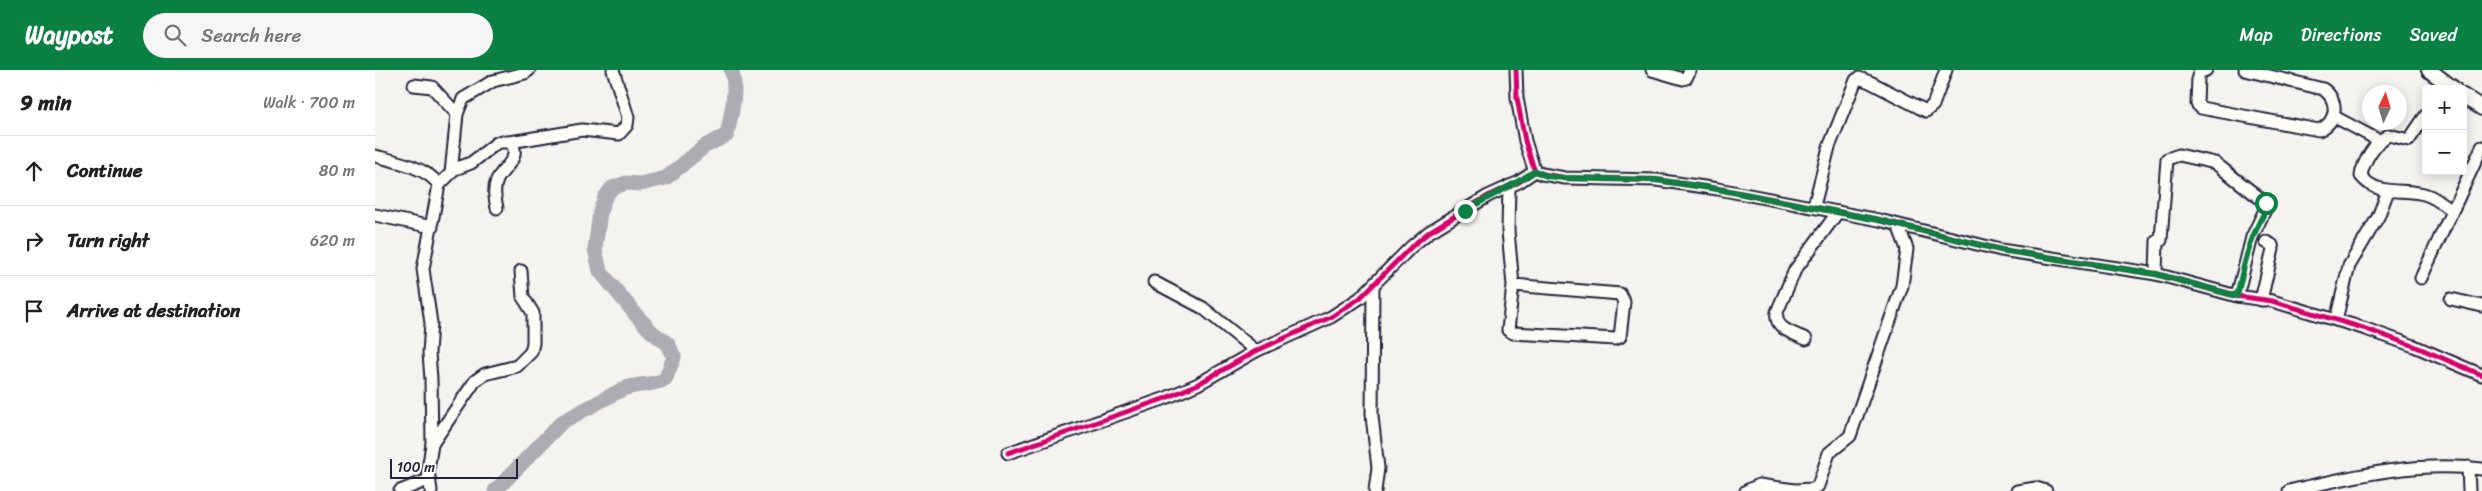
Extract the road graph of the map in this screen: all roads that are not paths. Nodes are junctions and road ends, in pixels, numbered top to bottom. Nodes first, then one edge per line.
1 (529, 70) edge
2 (613, 70) edge
3 (1516, 70) edge
4 (1652, 70) edge
5 (1690, 70) edge
6 (1945, 70) edge
7 (2206, 70) edge
8 (2245, 70) edge
9 (2429, 70) edge
10 (1857, 75) edge
11 (414, 85) dead end
12 (2445, 85) edge
13 (2467, 99) edge
14 (2482, 108) edge
15 (457, 114) junction
16 (2333, 116) junction
17 (2422, 121) edge
18 (2380, 141) junction
19 (510, 142) junction
20 (2482, 147) edge
21 (375, 156) edge
22 (452, 170) junction
23 (1535, 171) junction
24 (439, 185) junction
25 (1509, 186) junction
26 (2388, 191) junction
27 (1814, 206) junction
28 (497, 208) dead end
29 (2451, 210) junction
30 (1839, 212) junction
31 (375, 215) edge
32 (1898, 225) junction
33 (432, 227) junction
34 (2266, 242) dead end
35 (521, 271) dead end
36 (2156, 274) junction
37 (2421, 278) dead end
38 (1154, 282) dead end
39 (1513, 285) junction
40 (1373, 287) junction
41 (2237, 296) junction
42 (2451, 299) dead end
43 (2261, 300) junction
44 (2482, 306) edge
45 (2336, 320) junction
46 (1806, 340) dead end
47 (1256, 351) junction
48 (2482, 374) edge
49 (431, 444) junction
50 (1008, 454) dead end
51 (2468, 467) junction
52 (2482, 469) edge
53 (430, 485) edge
54 (400, 491) edge
55 (1375, 491) edge
56 (1746, 491) edge
57 (2017, 491) edge
58 (2045, 491) edge
59 (2289, 491) edge
60 (2469, 491) edge

1 - 15 street
2 - 19 street
3 - 23 street
4 - 5 street
6 - 10 street
7 - 16 street
8 - 16 street
9 - 12 main road
10 - 27 street
11 - 15 street
13 - 14 main road
15 - 22 street
16 - 18 street
17 - 18 street
18 - 26 street
19 - 22 street
19 - 28 street
20 - 29 street
21 - 24 street
22 - 24 street
23 - 25 street
23 - 27 street
24 - 33 street
25 - 39 street
25 - 40 street
26 - 29 street
26 - 45 street
27 - 30 street
29 - 37 street
30 - 32 street
30 - 46 street
31 - 33 street
32 - 36 street
32 - 56 street
33 - 49 street
34 - 43 street
35 - 49 street
36 - 41 street
36 - 41 street
38 - 47 street
39 - 39 street
40 - 47 street
40 - 55 street
41 - 43 street
42 - 44 street
43 - 45 street
45 - 48 street
47 - 50 street
49 - 53 street
51 - 52 street
51 - 59 street
51 - 60 street
53 - 54 street
57 - 58 street

